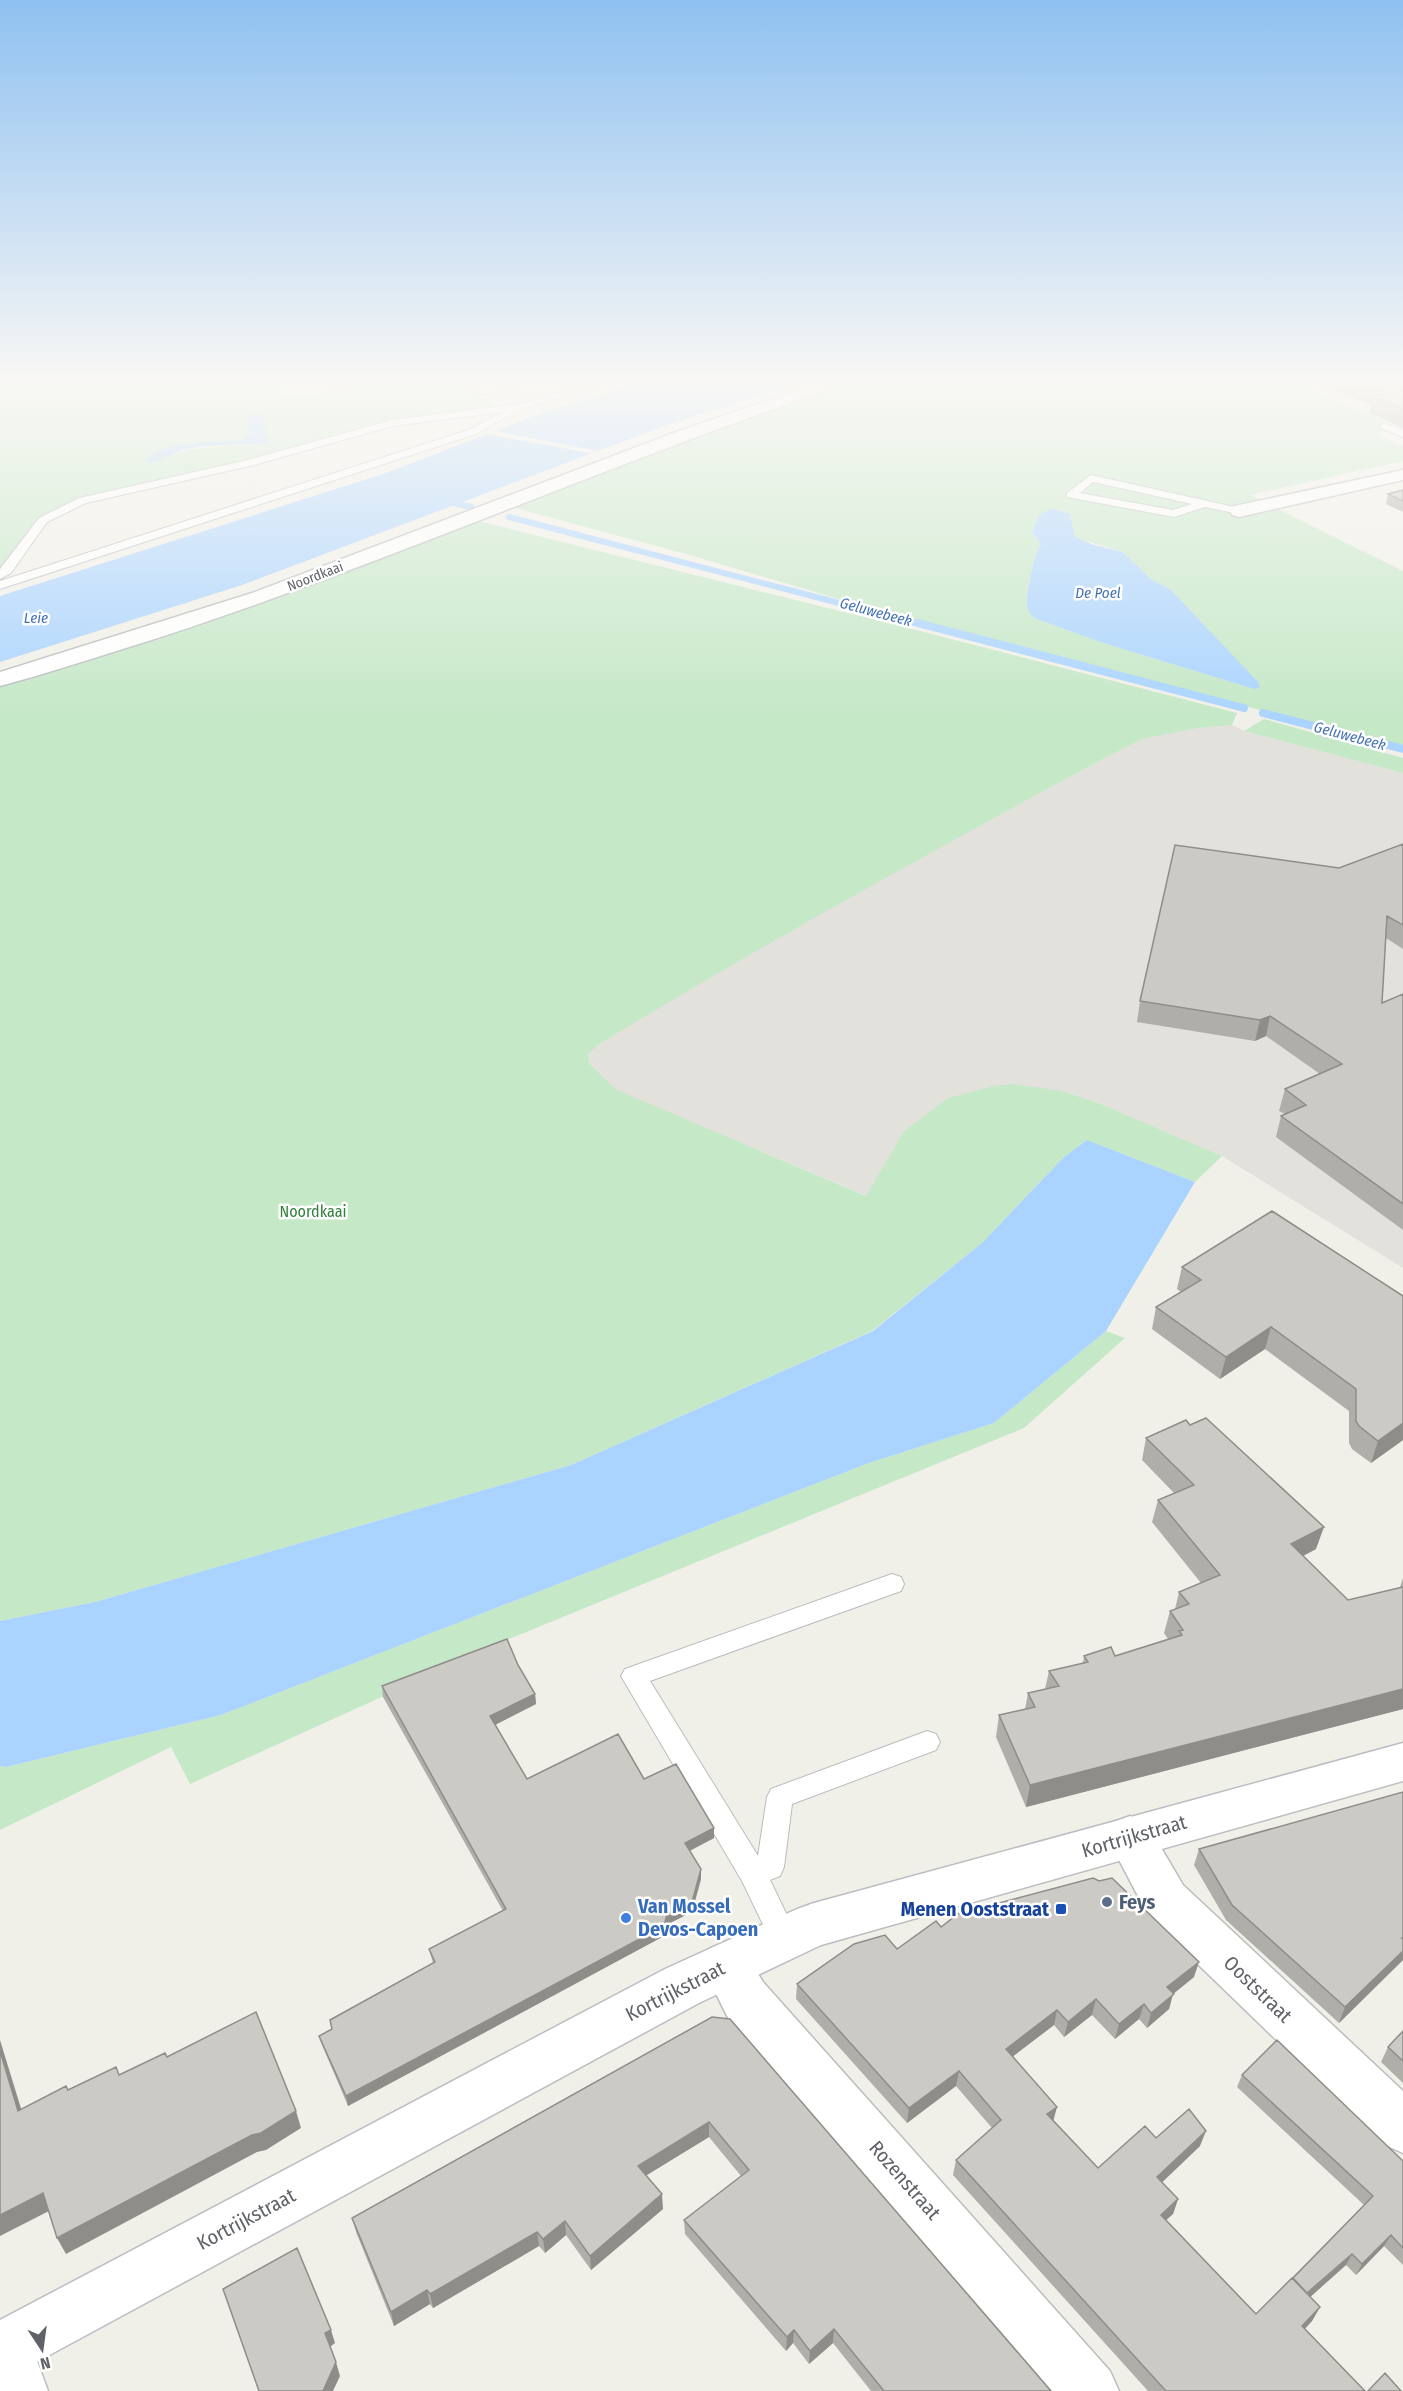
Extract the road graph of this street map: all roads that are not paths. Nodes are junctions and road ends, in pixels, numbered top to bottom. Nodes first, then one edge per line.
1 (99, 497) edge
2 (273, 497) edge
3 (521, 497) edge
4 (1080, 497) edge
5 (1176, 497) edge
6 (1305, 497) edge
7 (1205, 503) junction
8 (1239, 511) joint
9 (0, 575) edge
10 (0, 585) edge
11 (0, 679) edge
12 (892, 1584) dead end
13 (927, 1742) dead end
14 (1403, 1762) edge
15 (1130, 1837) junction
16 (752, 1872) junction
17 (784, 1938) junction
18 (726, 1965) junction
19 (1403, 2127) edge
20 (8, 2364) edge
21 (1090, 2391) edge

1 - 9 lane
2 - 10 lane
3 - 11 street, Noordkaai
4 - 7 lane
5 - 7 lane
6 - 8 street
7 - 8 lane
12 - 16 lane
13 - 16 lane
14 - 15 street, Kortrijkstraat
15 - 17 street, Kortrijkstraat
15 - 19 street, Ooststraat
16 - 17 lane
17 - 18 street, Kortrijkstraat
18 - 20 street, Kortrijkstraat
18 - 21 street, Rozenstraat

